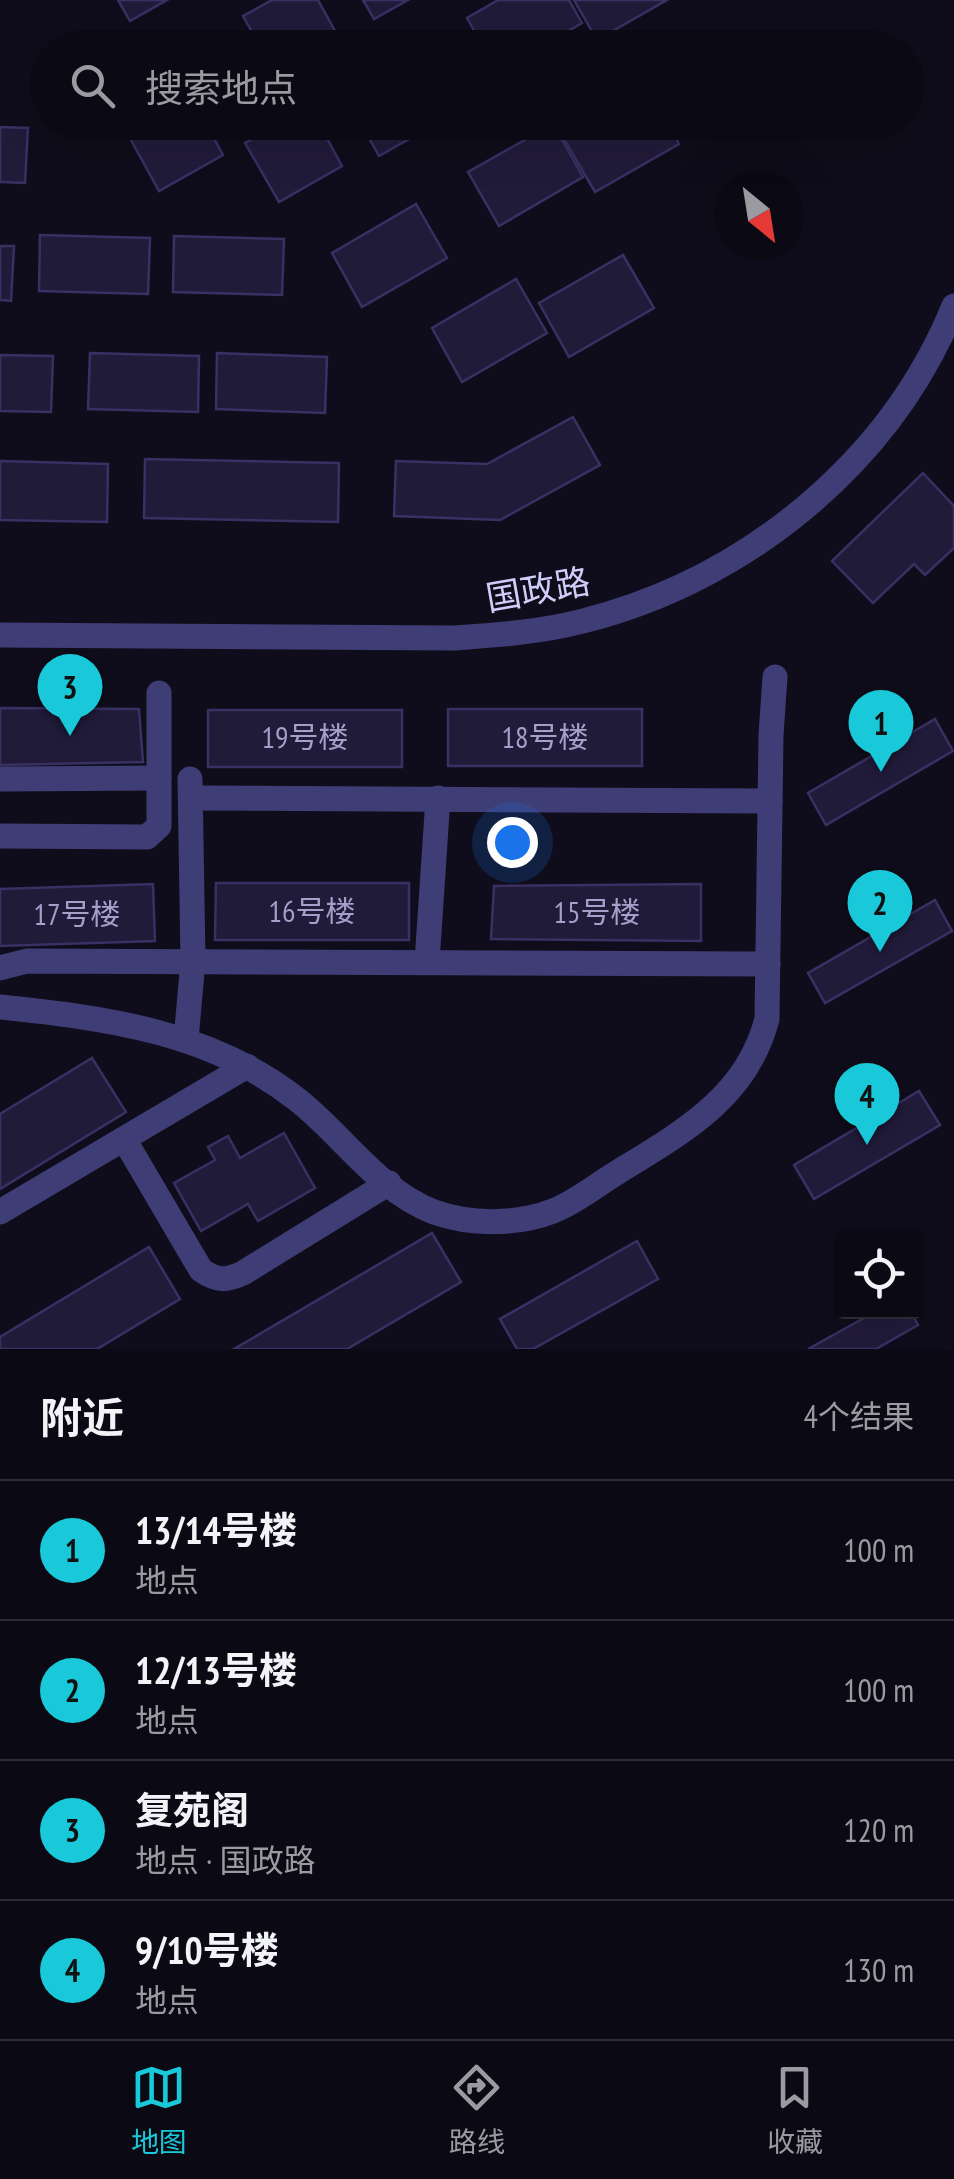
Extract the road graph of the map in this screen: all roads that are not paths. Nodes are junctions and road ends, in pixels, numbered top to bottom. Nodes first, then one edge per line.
1 (954, 306) edge
2 (0, 635) edge
3 (775, 677) dead end
4 (158, 693) dead end
5 (159, 778) junction
6 (0, 779) edge
7 (438, 798) junction
8 (770, 801) junction
9 (0, 836) edge
10 (193, 961) junction
11 (427, 962) junction
12 (768, 964) junction
13 (0, 968) edge
14 (0, 1007) edge
15 (186, 1040) junction
16 (248, 1066) junction
17 (124, 1139) junction
18 (389, 1183) junction
19 (0, 1212) edge

1 - 2 street, 国政路
3 - 8 street
4 - 5 street
5 - 6 street
5 - 9 street
7 - 8 street
7 - 10 street
7 - 11 street
8 - 12 street
10 - 11 street
10 - 13 street
10 - 15 street
11 - 12 street
12 - 18 street
14 - 15 street
15 - 16 street
16 - 17 street
16 - 18 street
17 - 18 street
17 - 19 street

